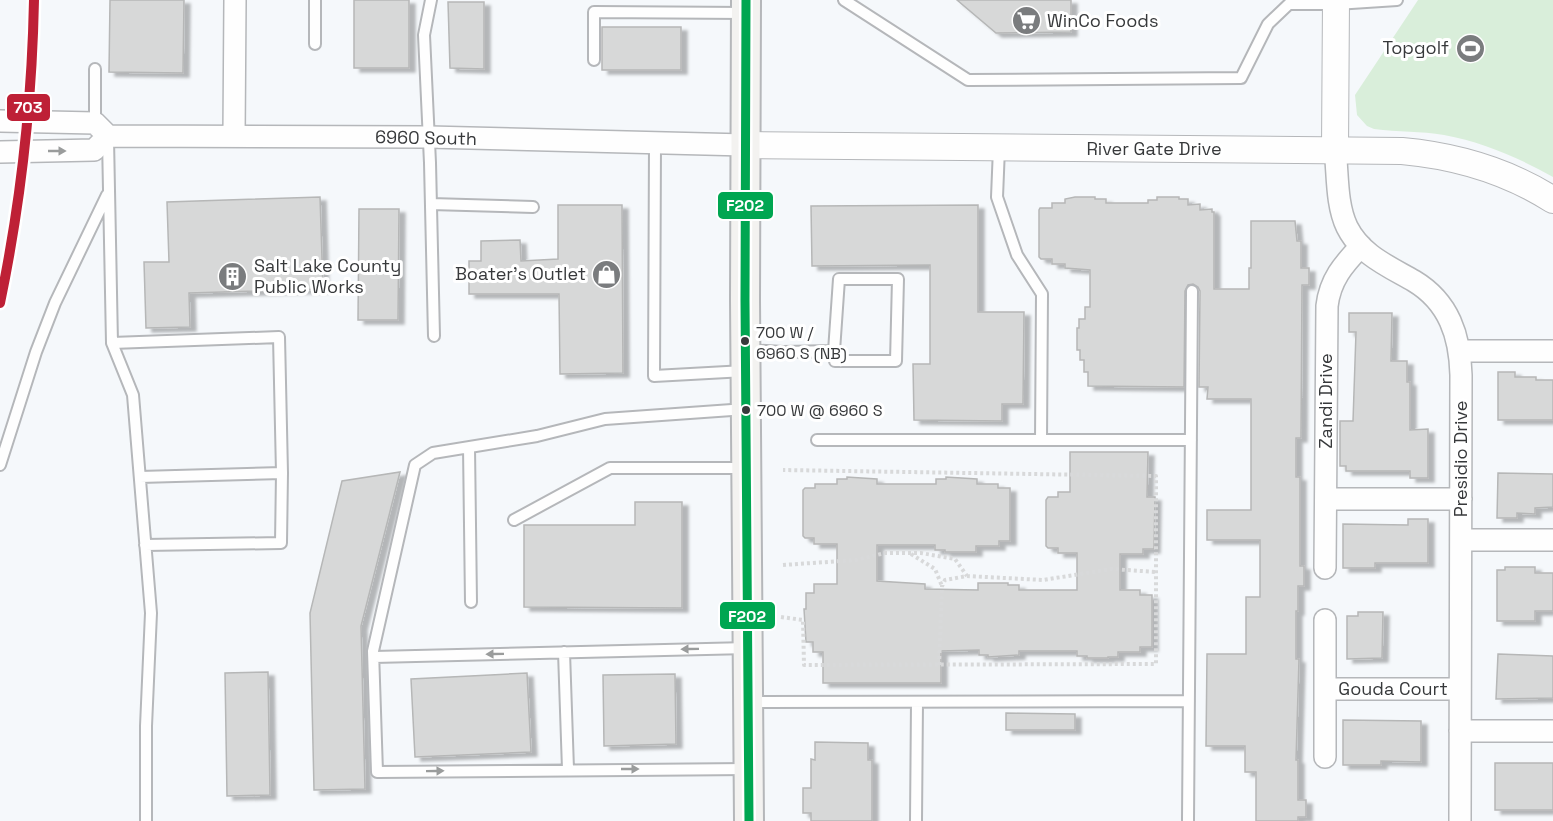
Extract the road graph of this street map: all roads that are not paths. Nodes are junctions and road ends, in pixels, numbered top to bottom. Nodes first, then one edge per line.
1 (235, 0) edge
2 (315, 0) edge
3 (431, 0) edge
4 (844, 0) edge
5 (1397, 0) edge
6 (1336, 2) edge
7 (746, 7) edge
8 (315, 44) dead end
9 (594, 60) dead end
10 (95, 69) dead end
11 (0, 121) edge
12 (102, 130) junction
13 (234, 136) junction
14 (429, 138) junction
15 (656, 144) junction
16 (745, 145) junction
17 (999, 148) junction
18 (1335, 149) junction
19 (0, 152) edge
20 (108, 193) junction
21 (1553, 200) edge
22 (431, 204) junction
23 (533, 207) dead end
24 (1361, 246) junction
25 (1192, 291) dead end
26 (434, 336) dead end
27 (112, 343) junction
28 (834, 351) junction
29 (1460, 351) junction
30 (1553, 351) edge
31 (746, 360) junction
32 (746, 409) junction
33 (817, 440) dead end
34 (1041, 440) junction
35 (1191, 440) junction
36 (470, 447) junction
37 (0, 465) edge
38 (747, 468) junction
39 (282, 473) junction
40 (140, 477) junction
41 (1326, 499) junction
42 (1461, 499) junction
43 (514, 520) dead end
44 (1461, 540) junction
45 (1553, 540) edge
46 (146, 545) junction
47 (1325, 567) dead end
48 (471, 602) dead end
49 (1325, 620) dead end
50 (748, 648) junction
51 (564, 652) junction
52 (374, 657) junction
53 (1325, 689) junction
54 (1460, 689) junction
55 (1189, 701) junction
56 (749, 702) junction
57 (917, 702) junction
58 (1460, 731) junction
59 (1553, 731) edge
60 (1324, 757) dead end
61 (568, 769) junction
62 (749, 769) junction
63 (146, 821) edge
64 (749, 821) edge
65 (916, 821) edge
66 (1188, 821) edge
67 (1460, 821) edge

1 - 13 street
2 - 8 lane
3 - 14 lane
4 - 6 lane
5 - 6 lane
6 - 18 street
7 - 9 lane
7 - 16 main road
10 - 12 lane
11 - 12 street, 6960 South
12 - 13 street, 6960 South
19 -> 12 street
12 - 20 lane
13 - 14 street, 6960 South
14 - 15 street, 6960 South
14 - 22 lane
15 - 16 street, 6960 South
15 - 31 lane
16 - 17 street, River Gate Drive
16 - 31 main road
17 - 18 street, River Gate Drive
17 - 34 lane
18 - 21 street, River Gate Drive
18 - 24 street, Presidio Drive
20 - 27 lane
20 - 37 lane
22 - 23 lane
22 - 26 lane
24 - 29 street, Presidio Drive
24 - 41 street, Zandi Drive
25 - 35 lane
27 - 39 lane
27 - 40 lane
28 - 28 lane
28 - 31 lane
29 - 30 street
29 - 42 street, Presidio Drive
31 - 32 main road
32 - 36 lane
32 - 38 main road
33 - 34 lane
34 - 35 lane
35 - 55 lane
36 - 48 lane
36 - 52 lane
38 - 43 lane
38 - 50 main road
39 - 40 lane
39 - 46 lane
40 - 46 lane
41 - 42 street
41 - 47 street, Zandi Drive
42 - 44 street, Presidio Drive
44 - 45 street
44 - 54 street, Presidio Drive
46 - 63 lane
49 - 53 street, Gouda Court
50 -> 51 lane
50 - 56 main road
51 -> 52 lane
51 - 61 lane
52 -> 61 lane
53 - 54 street, Gouda Court
53 - 60 street, Gouda Court
54 - 58 street, Presidio Drive
55 - 57 lane
55 - 66 lane
56 - 57 lane
56 - 62 main road
57 - 65 lane
58 - 59 street
58 - 67 street, Presidio Drive
61 -> 62 lane
62 - 64 main road

